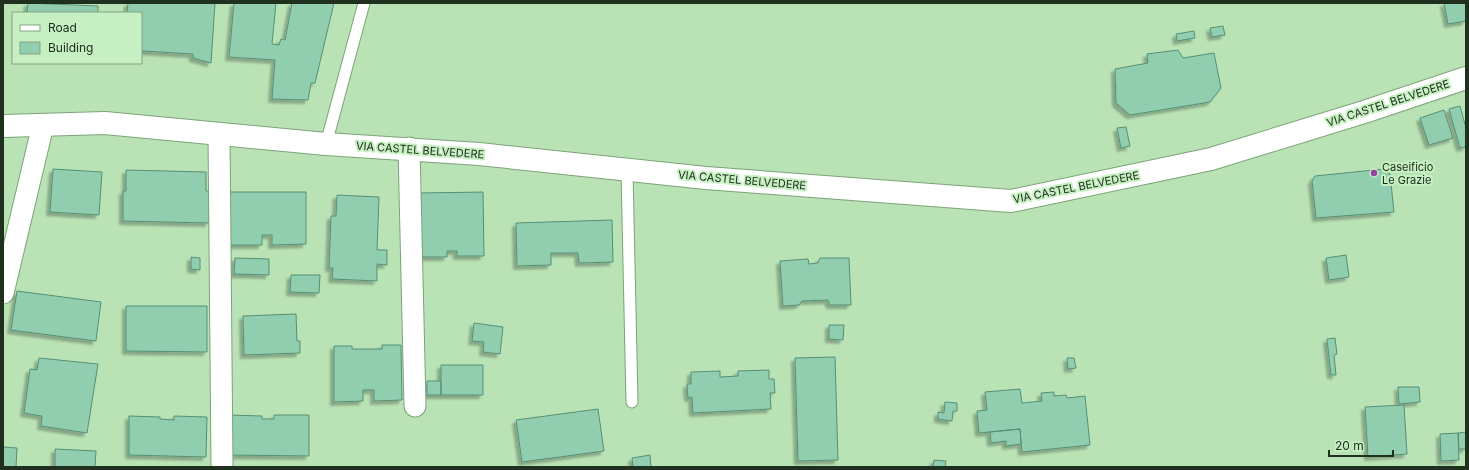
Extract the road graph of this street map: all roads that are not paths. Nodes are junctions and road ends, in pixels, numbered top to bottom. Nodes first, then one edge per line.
1 (364, 3) edge
2 (1466, 78) edge
3 (43, 125) junction
4 (3, 126) edge
5 (220, 134) junction
6 (326, 144) junction
7 (409, 148) junction
8 (627, 171) junction
9 (3, 293) edge
10 (632, 402) dead end
11 (415, 406) dead end
12 (222, 467) edge

1 - 6 lane
2 - 8 street, VIA CASTEL BELVEDERE
3 - 4 street, VIA CASTEL BELVEDERE
3 - 5 street, VIA CASTEL BELVEDERE
3 - 9 street
5 - 6 street, VIA CASTEL BELVEDERE
5 - 12 street
6 - 7 street, VIA CASTEL BELVEDERE
7 - 8 street, VIA CASTEL BELVEDERE
7 - 11 street
8 - 10 lane

